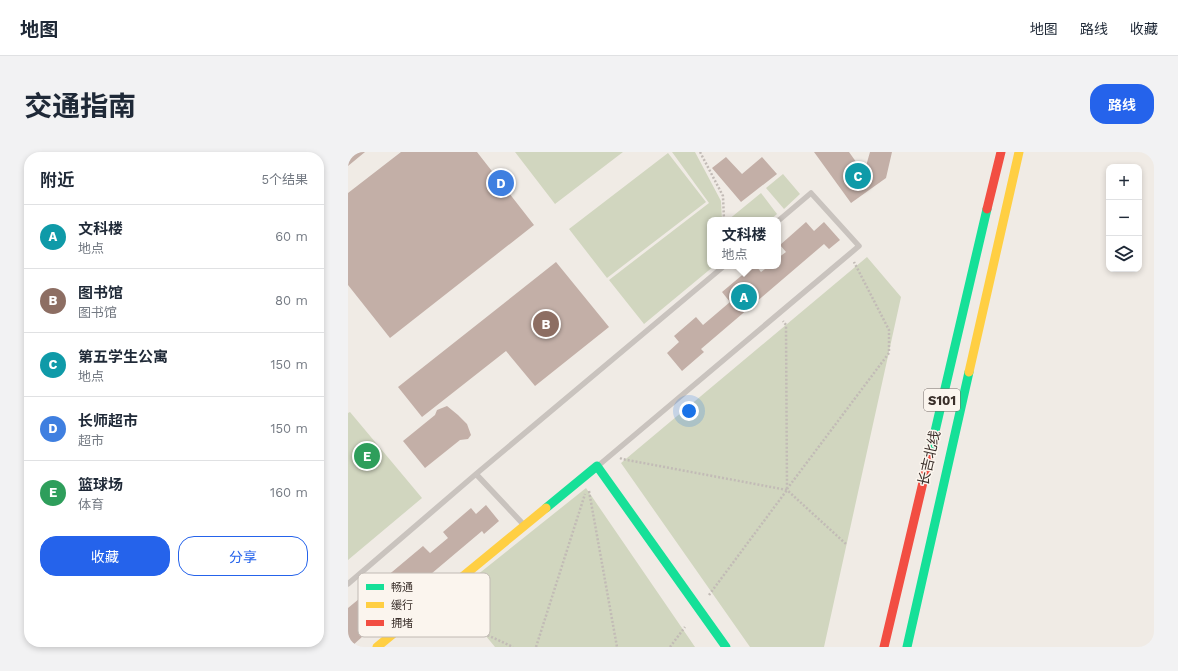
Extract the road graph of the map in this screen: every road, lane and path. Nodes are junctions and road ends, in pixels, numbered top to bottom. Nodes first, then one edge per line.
1 (700, 152) edge
2 (1001, 152) edge
3 (1019, 152) edge
4 (724, 217) edge
5 (781, 218) edge
6 (850, 255) junction
7 (720, 269) edge
8 (778, 315) junction
9 (614, 452) junction
10 (597, 466) junction
11 (476, 474) junction
12 (787, 490) junction
13 (525, 526) junction
14 (846, 544) dead end
15 (361, 573) edge
16 (468, 573) edge
17 (358, 575) edge
18 (348, 584) edge
19 (709, 594) dead end
20 (686, 627) dead end
21 (490, 636) edge
22 (389, 637) edge
23 (377, 647) edge
24 (514, 647) edge
25 (536, 647) edge
26 (617, 647) edge
27 (670, 647) edge
28 (726, 647) edge
29 (884, 647) edge
30 (907, 647) edge

1 - 4 path
2 - 29 main road, 长吉北线 / S101
3 - 30 main road, 长吉北线 / S101
5 - 6 lane
6 - 8 lane
6 - 12 path
7 - 11 lane
8 - 9 lane
8 - 12 path
9 - 10 lane
9 - 12 path
10 - 13 main road
10 - 28 main road
11 - 13 lane
11 - 15 lane
12 - 14 path
12 - 19 path
13 - 16 main road
17 - 18 lane
20 - 27 path
21 - 24 path
22 - 23 main road
25 - 26 path

